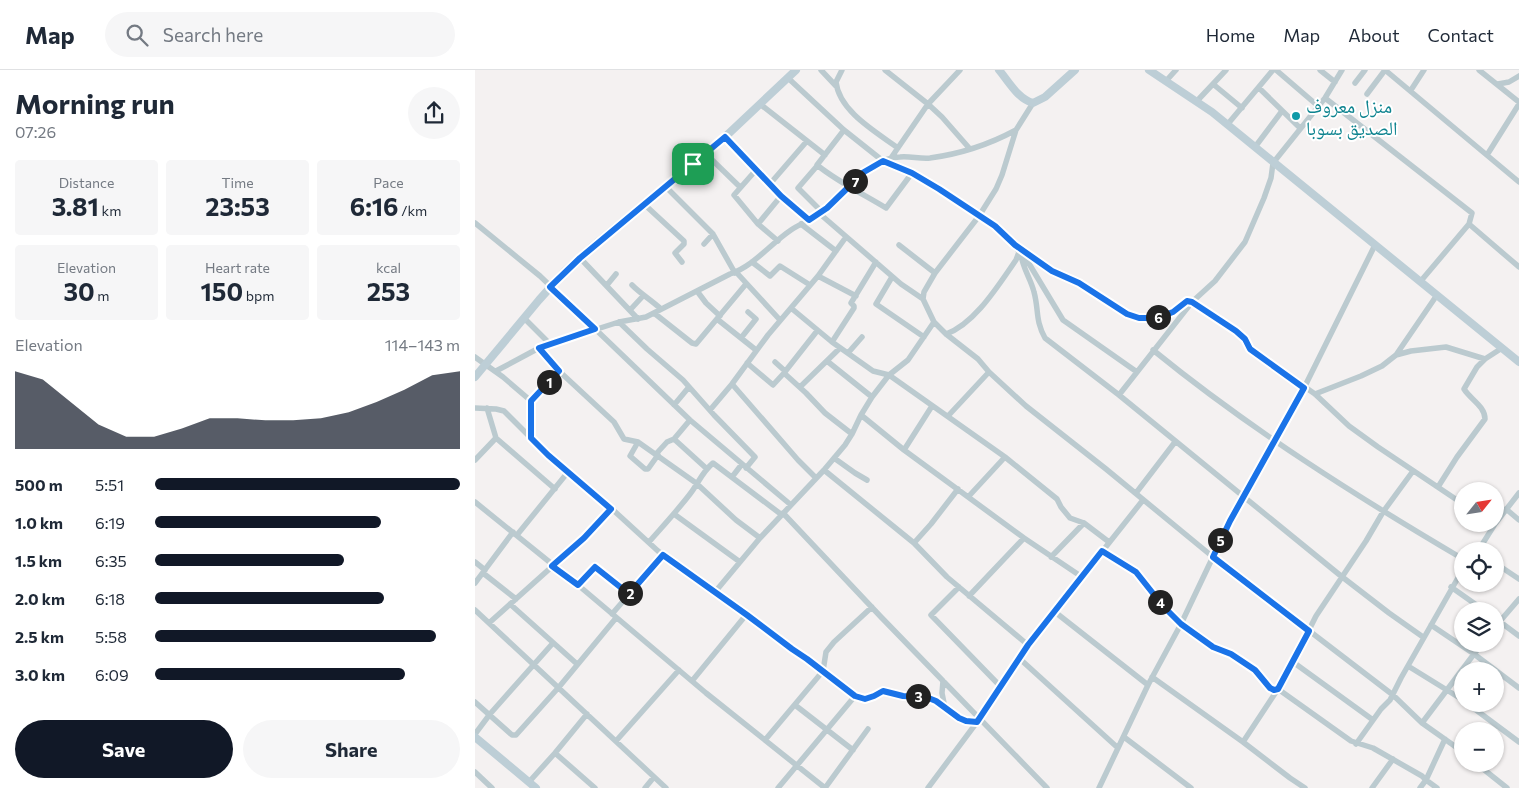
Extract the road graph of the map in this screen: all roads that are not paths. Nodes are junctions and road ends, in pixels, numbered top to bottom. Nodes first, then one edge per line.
1 (796, 70) edge
2 (821, 70) edge
3 (842, 70) edge
4 (885, 70) edge
5 (960, 70) edge
6 (999, 70) edge
7 (1075, 70) edge
8 (1149, 70) edge
9 (1175, 70) edge
10 (1226, 70) edge
11 (1274, 70) edge
12 (1320, 70) edge
13 (1342, 70) edge
14 (1365, 70) edge
15 (1385, 70) edge
16 (1424, 70) edge
17 (1479, 70) edge
18 (1519, 76) edge
19 (787, 78) junction
20 (1165, 80) junction
21 (1335, 82) junction
22 (1355, 83) dead end
23 (1213, 84) junction
24 (1498, 84) junction
25 (836, 86) junction
26 (1259, 88) junction
27 (1411, 90) junction
28 (1367, 94) dead end
29 (1325, 98) junction
30 (1197, 101) junction
31 (1033, 103) junction
32 (1519, 103) edge
33 (759, 104) junction
34 (928, 104) junction
35 (1318, 106) junction
36 (1242, 108) junction
37 (1282, 111) junction
38 (1227, 125) junction
39 (1300, 128) junction
40 (844, 130) junction
41 (1017, 130) junction
42 (725, 137) junction
43 (807, 140) junction
44 (1255, 147) junction
45 (898, 148) junction
46 (970, 149) junction
47 (706, 154) junction
48 (825, 155) junction
49 (1487, 155) junction
50 (891, 158) junction
51 (883, 161) junction
52 (1273, 162) junction
53 (817, 166) junction
54 (756, 170) junction
55 (912, 173) junction
56 (1519, 182) edge
57 (769, 184) junction
58 (849, 186) junction
59 (666, 187) junction
60 (740, 187) junction
61 (781, 196) junction
62 (645, 205) junction
63 (821, 213) junction
64 (979, 216) junction
65 (809, 220) junction
66 (475, 223) edge
67 (758, 224) junction
68 (801, 224) junction
69 (1469, 224) junction
70 (713, 234) junction
71 (846, 237) junction
72 (778, 240) junction
73 (704, 244) dead end
74 (899, 245) dead end
75 (1015, 245) junction
76 (1375, 245) junction
77 (836, 251) junction
78 (1020, 253) junction
79 (580, 258) junction
80 (681, 262) dead end
81 (752, 262) junction
82 (876, 262) junction
83 (1519, 267) edge
84 (736, 272) junction
85 (935, 273) junction
86 (616, 274) dead end
87 (818, 276) junction
88 (893, 276) junction
89 (1420, 282) junction
90 (746, 284) junction
91 (607, 285) junction
92 (632, 285) dead end
93 (810, 285) junction
94 (550, 287) junction
95 (697, 291) junction
96 (1437, 295) junction
97 (643, 296) junction
98 (856, 296) junction
99 (923, 299) junction
100 (1192, 302) junction
101 (791, 308) junction
102 (661, 309) junction
103 (630, 310) junction
104 (748, 312) dead end
105 (654, 313) junction
106 (719, 317) junction
107 (524, 318) junction
108 (638, 318) junction
109 (780, 320) junction
110 (619, 322) junction
111 (934, 322) junction
112 (595, 329) junction
113 (817, 331) junction
114 (946, 334) junction
115 (863, 336) dead end
116 (923, 337) junction
117 (741, 338) junction
118 (831, 342) junction
119 (550, 344) junction
120 (539, 348) junction
121 (840, 348) junction
122 (1502, 348) junction
123 (756, 350) junction
124 (1153, 350) junction
125 (848, 353) junction
126 (1396, 355) junction
127 (475, 357) edge
128 (1485, 359) junction
129 (827, 361) junction
130 (775, 362) dead end
131 (1519, 362) edge
132 (747, 363) junction
133 (485, 365) junction
134 (496, 371) junction
135 (559, 371) junction
136 (785, 372) junction
137 (989, 372) junction
138 (1137, 372) junction
139 (889, 376) junction
140 (475, 377) edge
141 (732, 384) junction
142 (689, 387) junction
143 (800, 387) junction
144 (1304, 388) junction
145 (1315, 394) junction
146 (1119, 396) junction
147 (873, 397) junction
148 (531, 401) junction
149 (674, 405) junction
150 (932, 406) junction
151 (475, 408) edge
152 (487, 408) junction
153 (710, 410) junction
154 (861, 415) junction
155 (948, 416) junction
156 (690, 420) junction
157 (853, 434) junction
158 (496, 438) junction
159 (531, 438) junction
160 (674, 439) junction
161 (1275, 441) junction
162 (638, 442) junction
163 (1175, 442) junction
164 (904, 450) junction
165 (657, 455) junction
166 (1005, 457) junction
167 (834, 458) junction
168 (475, 460) edge
169 (744, 466) junction
170 (707, 469) junction
171 (824, 470) junction
172 (1413, 471) junction
173 (568, 472) junction
174 (732, 477) junction
175 (816, 478) junction
176 (867, 480) dead end
177 (696, 483) junction
178 (1438, 487) junction
179 (555, 489) junction
180 (959, 489) junction
181 (1136, 493) junction
182 (1519, 493) edge
183 (969, 496) junction
184 (1243, 496) junction
185 (1454, 498) edge
186 (1143, 500) junction
187 (475, 502) edge
188 (791, 505) junction
189 (611, 509) junction
190 (1506, 509) junction
191 (1383, 512) junction
192 (1504, 512) edge
193 (673, 514) junction
194 (783, 514) junction
195 (1519, 520) edge
196 (1084, 523) junction
197 (515, 534) junction
198 (760, 538) junction
199 (1024, 538) junction
200 (649, 542) junction
201 (1109, 542) junction
202 (913, 543) junction
203 (1102, 551) junction
204 (1454, 554) edge
205 (663, 555) junction
206 (1051, 557) junction
207 (1213, 557) junction
208 (475, 562) edge
209 (740, 562) junction
210 (552, 566) junction
211 (1504, 569) edge
212 (484, 571) junction
213 (1341, 576) junction
214 (1081, 577) junction
215 (1519, 580) edge
216 (1454, 582) edge
217 (475, 583) edge
218 (578, 585) junction
219 (959, 587) junction
220 (1451, 587) junction
221 (715, 592) junction
222 (629, 594) junction
223 (969, 596) junction
224 (516, 599) junction
225 (1519, 600) edge
226 (1472, 602) edge
227 (510, 604) junction
228 (872, 607) junction
229 (475, 610) edge
230 (1055, 612) junction
231 (1504, 614) edge
232 (747, 615) junction
233 (614, 616) junction
234 (489, 623) junction
235 (1181, 624) junction
236 (1431, 625) junction
237 (1504, 625) edge
238 (1309, 631) junction
239 (1519, 636) edge
240 (1423, 637) junction
241 (553, 643) junction
242 (1028, 645) junction
243 (1474, 654) junction
244 (1020, 659) junction
245 (1293, 662) junction
246 (535, 664) junction
247 (577, 664) junction
248 (1407, 666) junction
249 (679, 670) junction
250 (823, 672) junction
251 (1152, 677) junction
252 (692, 681) junction
253 (943, 681) junction
254 (1148, 685) junction
255 (559, 687) junction
256 (1001, 687) junction
257 (1519, 688) edge
258 (1278, 689) junction
259 (1447, 690) junction
260 (1454, 694) edge
261 (855, 696) junction
262 (1393, 696) junction
263 (475, 702) edge
264 (795, 705) junction
265 (945, 709) junction
266 (1479, 712) edge
267 (490, 714) junction
268 (587, 714) junction
269 (978, 720) junction
270 (1373, 720) junction
271 (1422, 723) junction
272 (826, 729) junction
273 (868, 730) dead end
274 (475, 735) edge
275 (1123, 737) junction
276 (1445, 739) junction
277 (765, 740) junction
278 (616, 741) junction
279 (1243, 742) junction
280 (1519, 742) edge
281 (1357, 744) junction
282 (1454, 746) edge
283 (1118, 748) junction
284 (853, 750) junction
285 (555, 753) junction
286 (1393, 760) junction
287 (797, 764) junction
288 (475, 772) edge
289 (1487, 772) edge
290 (654, 777) junction
291 (1426, 780) junction
292 (529, 782) junction
293 (492, 788) edge
294 (536, 788) edge
295 (595, 788) edge
296 (645, 788) edge
297 (666, 788) edge
298 (778, 788) edge
299 (825, 788) edge
300 (928, 788) edge
301 (1047, 788) edge
302 (1099, 788) edge
303 (1191, 788) edge
304 (1305, 788) edge
305 (1372, 788) edge
306 (1421, 788) edge
307 (1437, 788) edge
308 (1507, 788) edge

1 - 19 street
2 - 25 street
3 - 25 street
4 - 34 street
5 - 34 street
6 - 31 street
7 - 31 street
8 - 20 street
9 - 20 street
10 - 23 street
11 - 26 street
11 - 35 street
12 - 21 street
13 - 21 street
14 - 22 street
15 - 27 street
15 - 28 street
16 - 27 street
17 - 24 street
18 - 24 street
19 - 33 street
19 - 40 street
20 - 30 street
21 - 29 street
23 - 30 street
23 - 36 street
24 - 32 street
25 - 45 street
26 - 36 street
26 - 37 street
27 - 49 street
29 - 35 street
29 - 69 street
30 - 38 street
31 - 41 street
32 - 49 street
33 - 42 street
33 - 43 street
34 - 45 street
34 - 46 street
35 - 39 street
36 - 38 street
37 - 39 street
37 - 44 street
38 - 44 street
39 - 52 street
40 - 48 street
40 - 51 street
41 - 46 street
41 - 64 street
42 - 47 street
42 - 54 street
43 - 48 street
43 - 57 street
44 - 52 street
45 - 50 street
46 - 50 street
47 - 59 street
47 - 60 street
48 - 53 street
49 - 56 street
50 - 51 street
51 - 55 street
51 - 58 street
52 - 76 street
52 - 100 street
53 - 58 street
53 - 63 street
54 - 57 street
54 - 60 street
55 - 58 street
55 - 64 street
57 - 61 street
58 - 63 street
59 - 62 street
59 - 70 street
60 - 67 street
61 - 65 street
61 - 67 street
62 - 79 street
62 - 80 street
63 - 65 street
63 - 71 street
64 - 75 street
64 - 85 street
65 - 68 street
66 - 94 street
67 - 72 street
68 - 72 street
68 - 77 street
69 - 83 street
69 - 89 street
70 - 73 street
70 - 84 street
71 - 77 street
71 - 82 street
72 - 81 street
74 - 85 street
75 - 78 street
75 - 100 street
76 - 89 street
76 - 144 street
77 - 87 street
78 - 114 street
78 - 138 street
78 - 146 street
79 - 91 street
79 - 94 street
81 - 84 street
81 - 93 street
82 - 88 street
82 - 98 street
84 - 90 street
84 - 95 street
85 - 99 street
86 - 91 street
87 - 93 street
87 - 98 street
88 - 99 street
88 - 116 street
89 - 96 street
90 - 106 street
90 - 109 street
91 - 103 street
92 - 97 street
93 - 101 street
94 - 107 street
94 - 112 street
95 - 102 street
95 - 106 street
96 - 122 street
96 - 126 street
97 - 102 street
97 - 103 street
98 - 118 street
99 - 111 street
100 - 124 street
100 - 144 street
101 - 109 street
101 - 113 street
102 - 105 street
103 - 108 street
104 - 117 street
105 - 106 street
105 - 108 street
106 - 117 street
107 - 119 street
107 - 133 street
108 - 110 street
109 - 123 street
110 - 112 street
110 - 142 street
111 - 114 street
111 - 116 street
112 - 119 street
112 - 149 street
113 - 118 street
113 - 136 street
114 - 137 street
115 - 125 street
116 - 139 street
117 - 123 street
118 - 121 street
119 - 120 street
120 - 134 street
120 - 135 street
121 - 125 street
121 - 129 street
122 - 128 street
122 - 131 street
123 - 132 street
124 - 138 street
124 - 161 street
125 - 139 street
126 - 128 street
126 - 145 street
127 - 133 street
128 - 178 street
129 - 143 street
129 - 147 street
130 - 136 street
132 - 136 street
132 - 141 street
133 - 134 street
133 - 140 street
134 - 148 street
135 - 148 street
135 - 162 street
136 - 143 street
137 - 155 street
137 - 181 street
138 - 146 street
139 - 147 street
139 - 150 street
141 - 153 street
141 - 175 street
142 - 149 street
142 - 153 street
143 - 157 street
144 - 145 street
144 - 161 street
145 - 172 street
146 - 163 street
147 - 154 street
148 - 159 street
149 - 156 street
150 - 155 street
150 - 164 street
151 - 152 street
152 - 158 street
152 - 159 street
153 - 169 street
154 - 157 street
154 - 164 street
155 - 166 street
156 - 160 street
156 - 169 street
157 - 167 street
158 - 168 street
158 - 179 street
159 - 173 street
160 - 165 street
160 - 170 street
161 - 184 street
161 - 191 street
162 - 165 street
162 - 165 street
163 - 181 street
163 - 184 street
164 - 180 street
165 - 177 street
166 - 183 street
166 - 196 street
167 - 171 street
167 - 176 street
169 - 174 street
169 - 188 street
170 - 174 street
170 - 177 street
171 - 175 street
171 - 202 street
172 - 178 street
172 - 191 street
173 - 179 street
173 - 189 street
174 - 194 street
175 - 188 street
177 - 193 street
177 - 198 street
178 - 185 street
179 - 197 street
180 - 183 street
180 - 202 street
181 - 186 street
182 - 190 street
183 - 199 street
184 - 207 street
184 - 213 street
186 - 201 street
186 - 207 street
187 - 197 street
188 - 194 street
189 - 200 street
189 - 210 street
190 - 192 street
190 - 195 street
191 - 204 street
191 - 213 street
193 - 200 street
193 - 209 street
194 - 198 street
194 - 228 street
196 - 201 street
196 - 206 street
197 - 210 street
197 - 212 street
198 - 209 street
199 - 206 street
199 - 223 street
200 - 205 street
201 - 203 street
202 - 219 street
203 - 214 street
203 - 235 street
205 - 221 street
205 - 222 street
206 - 214 street
207 - 235 street
207 - 238 street
208 - 212 street
209 - 221 street
210 - 218 street
210 - 224 street
211 - 215 street
212 - 217 street
212 - 224 street
213 - 238 street
213 - 240 street
214 - 230 street
216 - 220 street
218 - 222 street
218 - 233 street
219 - 223 street
219 - 256 street
220 - 226 street
220 - 236 street
221 - 232 street
222 - 233 street
223 - 242 street
224 - 227 street
225 - 231 street
227 - 234 street
227 - 241 street
228 - 250 street
228 - 253 street
229 - 234 street
230 - 242 street
230 - 254 street
232 - 250 street
232 - 252 street
233 - 247 street
233 - 249 street
234 - 246 street
235 - 251 street
235 - 258 street
236 - 240 street
236 - 243 street
237 - 239 street
238 - 245 street
238 - 262 street
240 - 248 street
241 - 246 street
241 - 247 street
242 - 244 street
243 - 257 street
243 - 259 street
244 - 256 street
244 - 283 street
245 - 258 street
245 - 270 street
246 - 255 street
246 - 267 street
247 - 255 street
248 - 259 street
248 - 262 street
249 - 252 street
249 - 278 street
250 - 261 street
250 - 264 street
251 - 254 street
251 - 279 street
252 - 277 street
253 - 265 street
253 - 269 street
254 - 275 street
255 - 267 street
255 - 268 street
256 - 269 street
258 - 279 street
258 - 281 street
259 - 260 street
259 - 271 street
261 - 265 street
261 - 272 street
262 - 270 street
262 - 271 street
263 - 267 street
264 - 272 street
264 - 277 street
265 - 269 street
266 - 280 street
267 - 274 street
268 - 278 street
268 - 285 street
269 - 300 street
269 - 301 street
270 - 281 street
271 - 276 street
272 - 284 street
272 - 287 street
273 - 284 street
274 - 292 street
275 - 283 street
275 - 303 street
276 - 282 street
276 - 291 street
277 - 287 street
278 - 290 street
279 - 304 street
281 - 286 street
283 - 302 street
284 - 299 street
285 - 292 street
285 - 295 street
286 - 291 street
286 - 305 street
287 - 298 street
287 - 299 street
288 - 293 street
289 - 308 street
290 - 296 street
290 - 297 street
291 - 306 street
291 - 307 street
292 - 294 street

